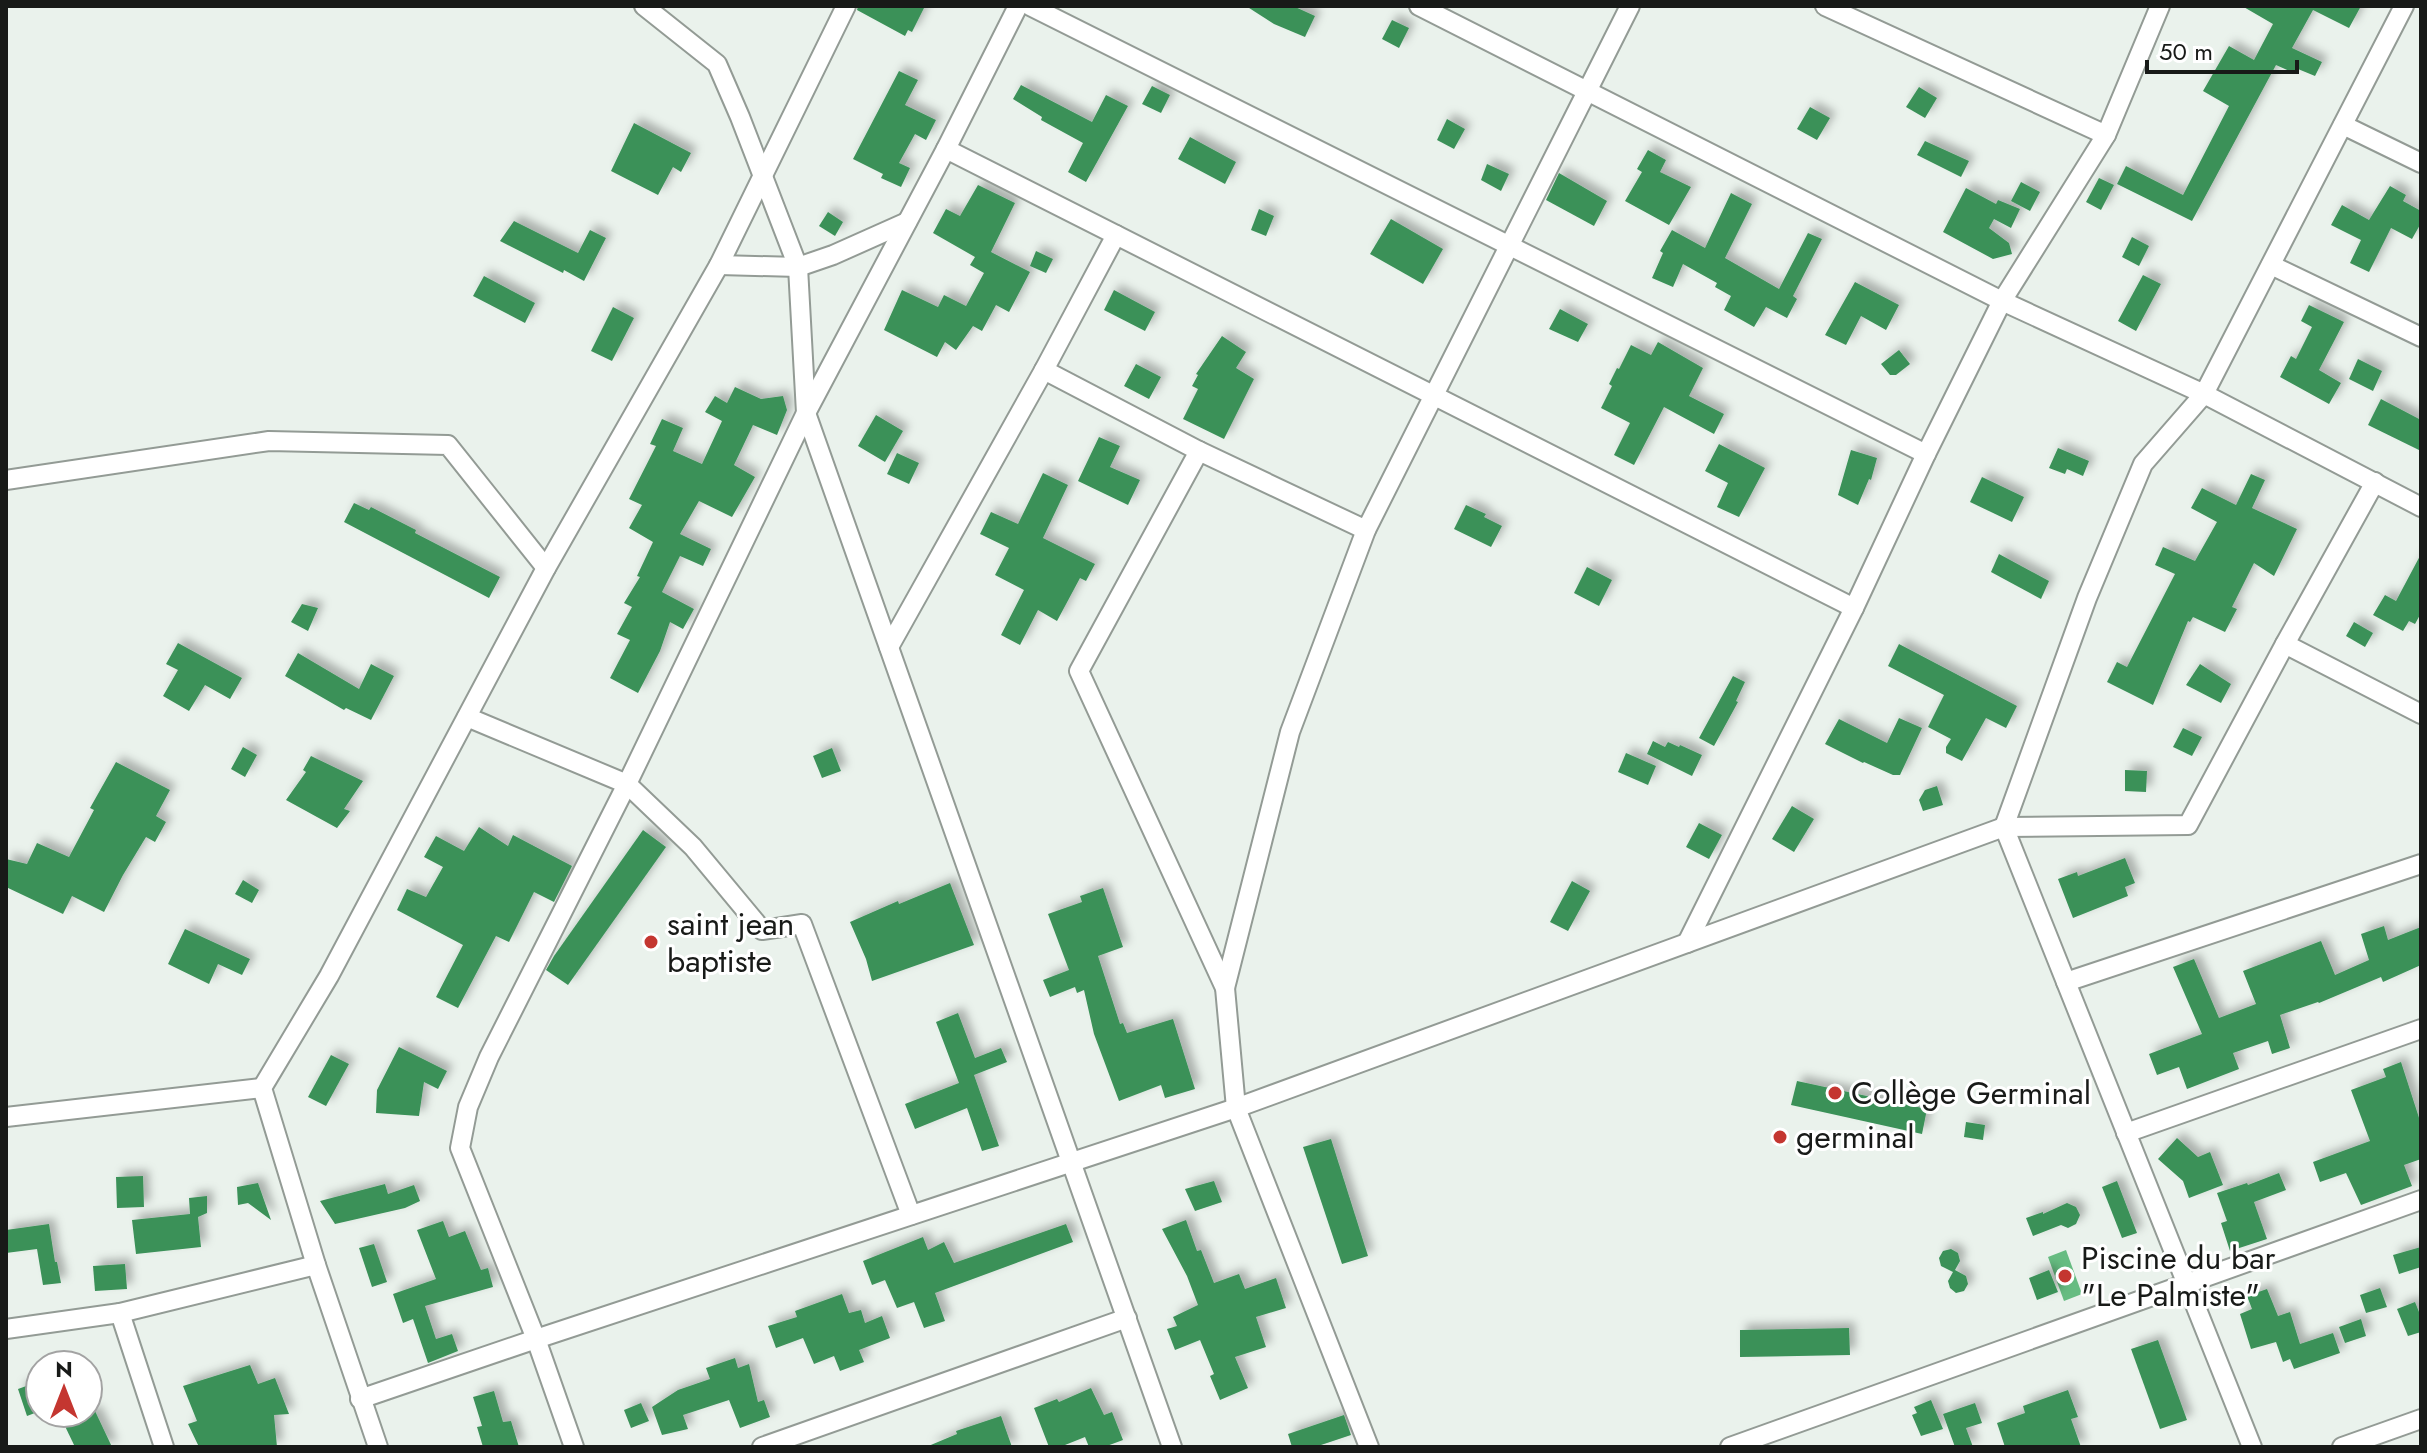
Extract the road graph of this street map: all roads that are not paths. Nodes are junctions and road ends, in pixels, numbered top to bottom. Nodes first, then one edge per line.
1 (644, 6) edge
2 (846, 6) edge
3 (1018, 6) edge
4 (1030, 6) edge
5 (1419, 6) edge
6 (1630, 6) edge
7 (1825, 6) edge
8 (2160, 6) edge
9 (2404, 6) edge
10 (1587, 91) junction
11 (2343, 125) junction
12 (2106, 135) junction
13 (946, 149) junction
14 (2421, 163) edge
15 (762, 178) junction
16 (907, 222) junction
17 (1116, 235) junction
18 (1509, 246) junction
19 (719, 265) junction
20 (2271, 265) junction
21 (798, 267) junction
22 (2002, 301) junction
23 (2421, 337) edge
24 (1044, 370) junction
25 (2204, 394) junction
26 (1433, 396) junction
27 (806, 413) junction
28 (1199, 451) junction
29 (1926, 454) junction
30 (6, 480) edge
31 (2375, 482) junction
32 (2421, 507) edge
33 (1366, 530) junction
34 (546, 568) junction
35 (1854, 608) junction
36 (2285, 644) junction
37 (889, 647) junction
38 (2421, 714) edge
39 (467, 717) junction
40 (627, 784) junction
41 (2004, 827) junction
42 (2421, 864) edge
43 (1687, 943) junction
44 (2066, 982) junction
45 (1225, 988) junction
46 (2421, 1029) edge
47 (262, 1088) junction
48 (1236, 1108) junction
49 (6, 1117) edge
50 (2126, 1133) junction
51 (1071, 1163) junction
52 (2421, 1200) edge
53 (911, 1215) junction
54 (316, 1265) junction
55 (2187, 1283) junction
56 (120, 1313) junction
57 (1127, 1318) junction
58 (6, 1329) edge
59 (536, 1339) junction
60 (360, 1399) junction
61 (2421, 1419) edge
62 (164, 1447) edge
63 (378, 1447) edge
64 (574, 1447) edge
65 (762, 1447) edge
66 (1172, 1447) edge
67 (1369, 1447) edge
68 (1730, 1447) edge
69 (2252, 1447) edge
70 (2342, 1447) edge

1 - 15 street
2 - 15 street
3 - 13 street
4 - 18 street
5 - 10 street
6 - 10 street
7 - 12 street
8 - 12 street
9 - 11 street
10 - 18 street
10 - 22 street
11 - 14 street
11 - 20 street
12 - 22 street
13 - 16 street
13 - 17 street
15 - 19 street
15 - 21 street
16 - 21 street
16 - 27 street
17 - 24 street
17 - 26 street
18 - 26 street
18 - 29 street
19 - 21 street
19 - 34 street
20 - 23 street
20 - 25 street
21 - 27 street
22 - 25 street
22 - 29 street
24 - 28 street
24 - 37 street
25 - 31 street
25 - 41 street
26 - 33 street
26 - 35 street
27 - 37 street
27 - 40 street
28 - 33 street
28 - 45 street
29 - 35 street
30 - 34 street
31 - 32 street
31 - 36 street
33 - 45 street
34 - 39 street
35 - 43 street
36 - 38 street
36 - 41 street
37 - 51 street
39 - 40 street
39 - 47 street
40 - 53 street
40 - 59 street
41 - 43 street
41 - 44 street
42 - 44 street
43 - 48 street
44 - 50 street
45 - 48 street
46 - 50 street
47 - 49 street
47 - 54 street
48 - 51 street
48 - 67 street
50 - 55 street
51 - 53 street
51 - 57 street
52 - 55 street
53 - 59 street
54 - 56 street
54 - 60 street
55 - 68 street
55 - 69 street
56 - 58 street
56 - 62 street
57 - 65 street
57 - 66 street
59 - 60 street
59 - 64 street
60 - 63 street
61 - 70 street

